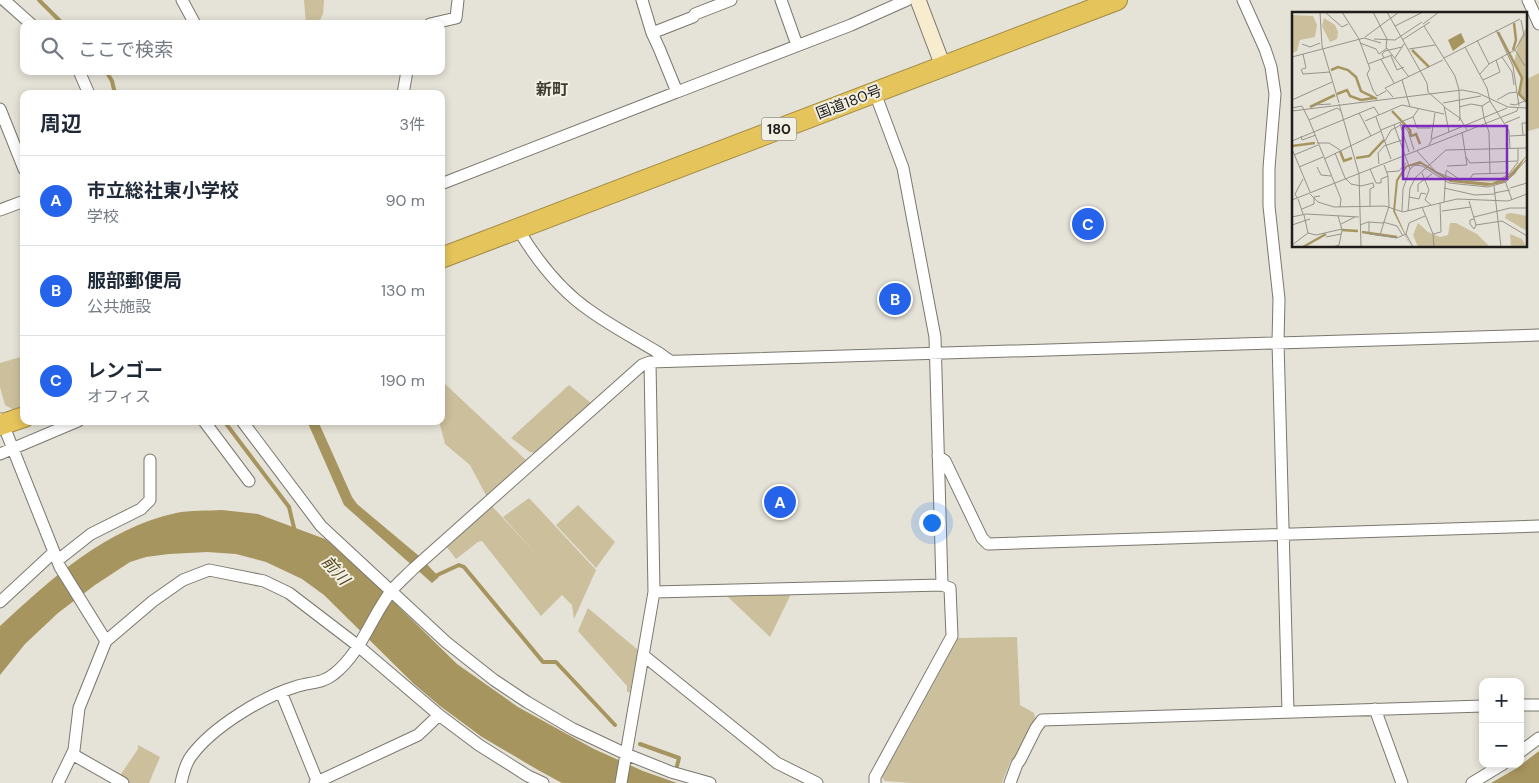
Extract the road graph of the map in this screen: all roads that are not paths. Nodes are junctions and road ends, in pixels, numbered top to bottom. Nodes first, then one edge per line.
1 (4, 0) edge
2 (182, 0) edge
3 (458, 0) edge
4 (642, 0) edge
5 (731, 0) edge
6 (781, 0) edge
7 (907, 0) edge
8 (918, 0) edge
9 (1117, 0) edge
10 (1243, 0) edge
11 (1528, 0) edge
12 (26, 20) edge
13 (193, 20) edge
14 (445, 21) edge
15 (1539, 24) edge
16 (652, 33) junction
17 (797, 45) junction
18 (943, 66) junction
19 (81, 75) edge
20 (406, 75) edge
21 (87, 90) edge
22 (404, 90) edge
23 (676, 92) junction
24 (875, 93) junction
25 (0, 109) edge
26 (20, 159) edge
27 (445, 182) edge
28 (20, 202) edge
29 (0, 210) edge
30 (518, 229) junction
31 (445, 256) edge
32 (1539, 335) edge
33 (1278, 342) junction
34 (936, 354) junction
35 (670, 361) junction
36 (650, 362) junction
37 (20, 418) edge
38 (1, 422) edge
39 (68, 425) edge
40 (207, 425) edge
41 (245, 425) edge
42 (11, 449) junction
43 (0, 454) edge
44 (938, 456) junction
45 (150, 460) dead end
46 (249, 481) dead end
47 (1539, 526) edge
48 (1283, 534) junction
49 (57, 560) junction
50 (942, 585) junction
51 (391, 592) junction
52 (654, 592) junction
53 (0, 602) edge
54 (106, 640) junction
55 (359, 642) junction
56 (643, 655) junction
57 (280, 692) junction
58 (1524, 705) edge
59 (1539, 705) edge
60 (1479, 706) edge
61 (1375, 709) junction
62 (1288, 712) junction
63 (439, 716) junction
64 (1539, 738) edge
65 (1524, 749) edge
66 (72, 754) junction
67 (625, 756) junction
68 (1494, 777) edge
69 (317, 782) edge
70 (58, 783) edge
71 (123, 783) edge
72 (181, 783) edge
73 (543, 783) edge
74 (621, 783) edge
75 (710, 783) edge
76 (817, 783) edge
77 (875, 783) edge
78 (1010, 783) edge
79 (1402, 783) edge
80 (1472, 783) edge

1 - 12 street
2 - 13 street
3 - 14 street
4 - 16 street
5 - 16 street
6 - 17 street
7 - 17 street
8 - 18 street
9 - 18 highway, 国道180号 / 180
10 - 33 street
11 - 15 street
16 - 23 street
17 - 23 street
18 - 24 highway, 国道180号 / 180
19 - 21 street
20 - 22 street
23 - 27 street
24 - 30 highway, 国道180号 / 180
24 - 34 street
25 - 26 street
28 - 29 street
30 - 31 highway, 国道180号 / 180
30 - 35 street
32 - 33 street
33 - 34 street
33 - 48 street
34 - 35 street
34 - 44 street
35 - 36 street
36 - 51 street
36 - 52 street
37 - 38 highway
38 - 42 street
39 - 42 street
40 - 46 street
41 - 51 street
42 - 43 street
42 - 49 street
44 - 48 street
44 - 50 street
45 - 49 street
47 - 48 street
48 - 62 street
49 - 53 street
49 - 54 street
50 - 52 street
50 - 77 street
51 - 55 street
51 - 67 street
52 - 56 street
54 - 55 street
54 - 66 street
55 - 57 street
55 - 63 street
56 - 67 street
56 - 76 street
57 - 69 street
57 - 72 street
58 - 59 street
60 - 61 street
61 - 62 street
61 - 79 street
62 - 78 street
63 - 69 street
63 - 73 street
64 - 65 street
66 - 70 street
66 - 71 street
67 - 74 street
67 - 75 street
68 - 80 street

